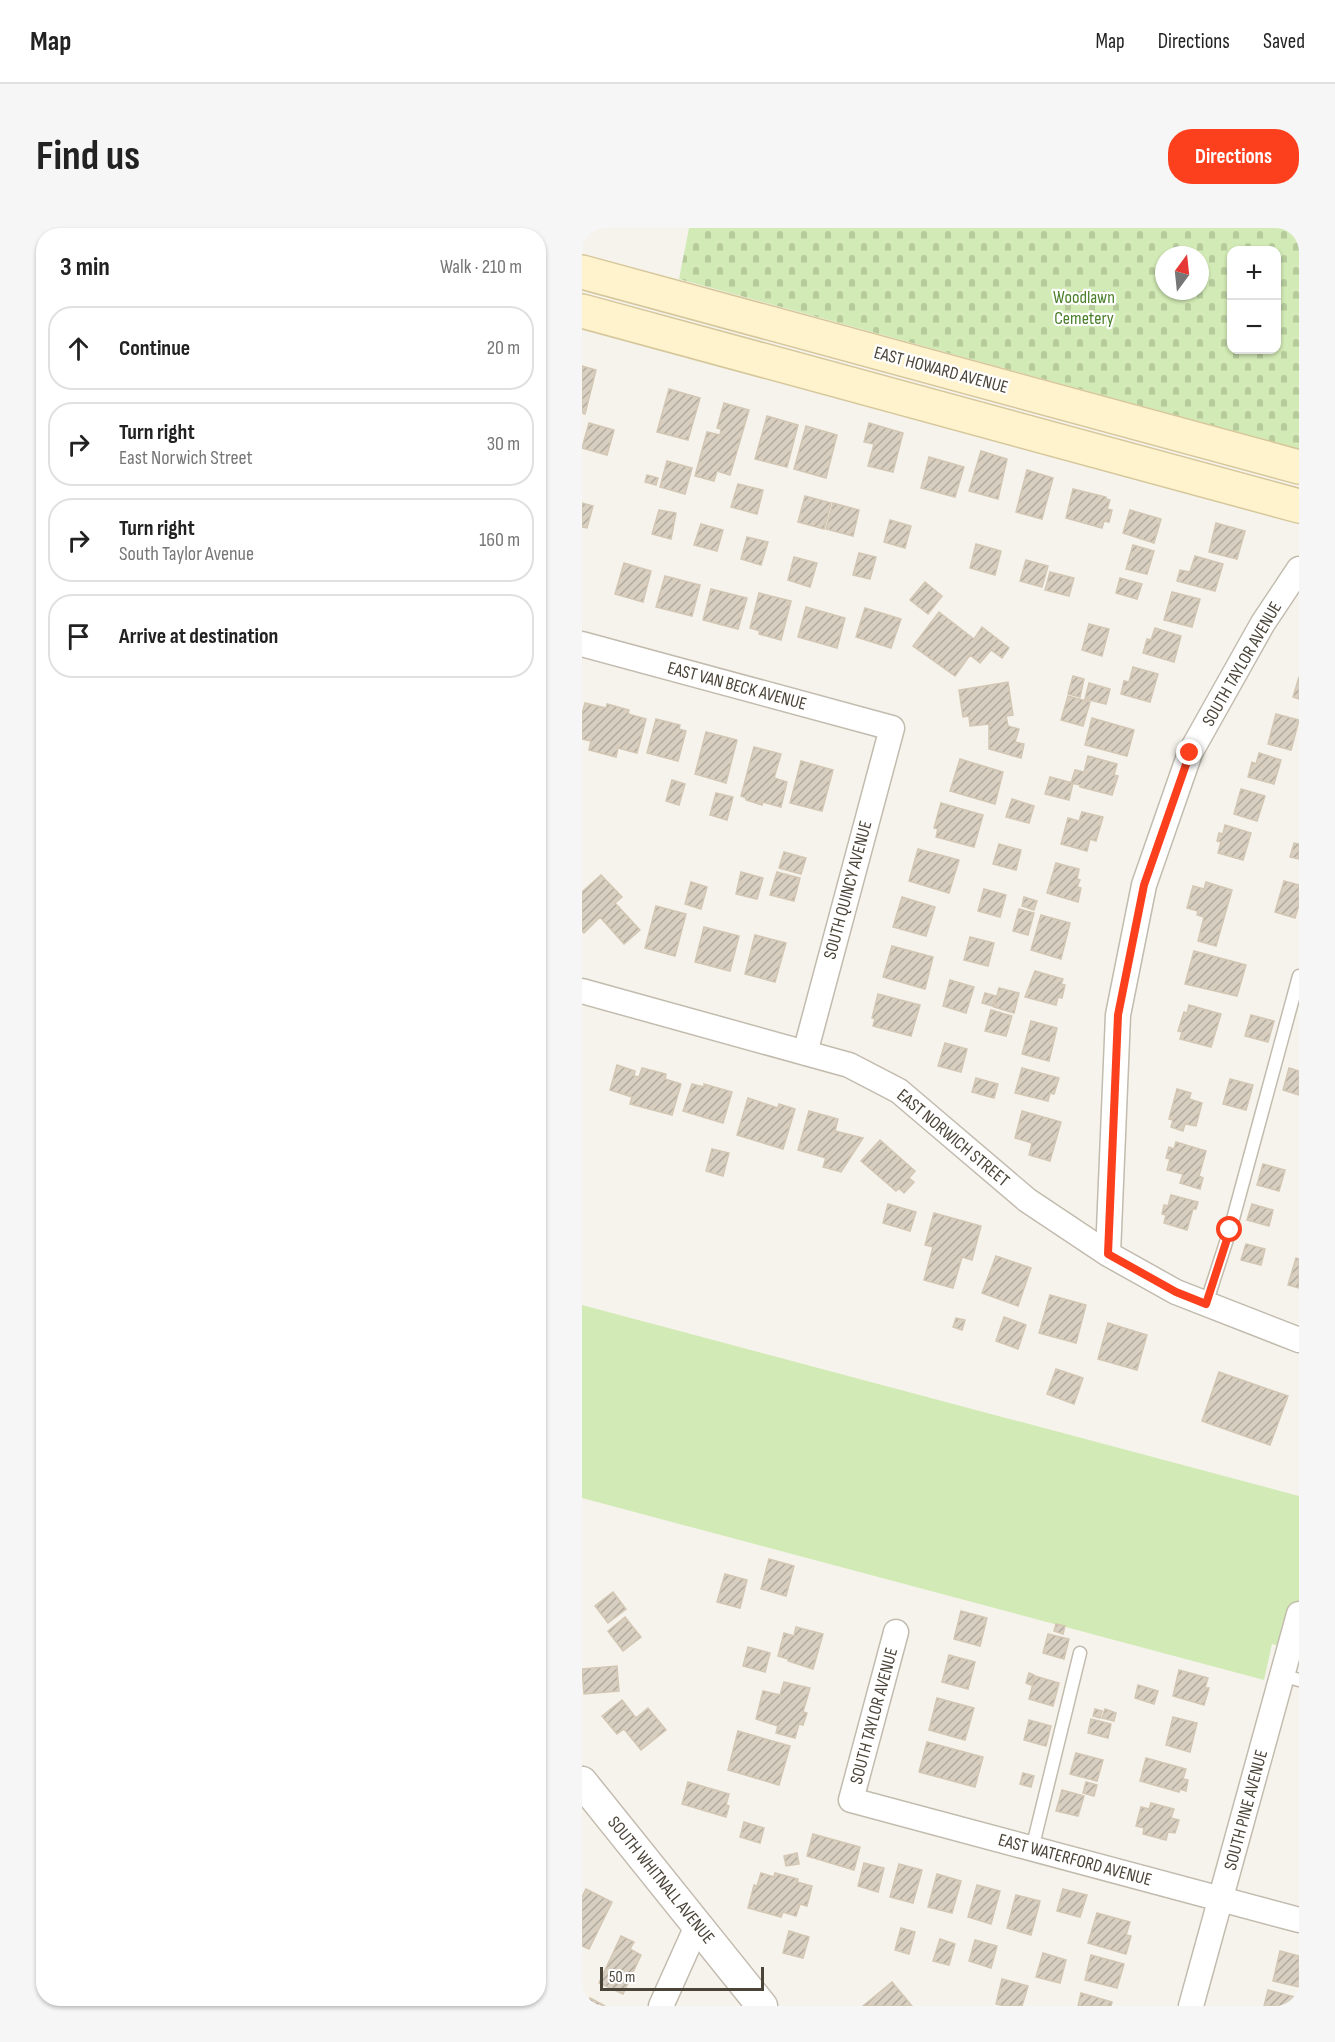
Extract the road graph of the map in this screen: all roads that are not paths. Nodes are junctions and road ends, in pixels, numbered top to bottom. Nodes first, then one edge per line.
1 (582, 272) edge
2 (582, 311) edge
3 (843, 363) junction
4 (1299, 467) edge
5 (1299, 506) edge
6 (1299, 569) edge
7 (582, 644) edge
8 (892, 728) joint
9 (1299, 976) edge
10 (582, 991) edge
11 (805, 1053) junction
12 (1108, 1254) junction
13 (1206, 1304) junction
14 (1299, 1340) edge
15 (1299, 1614) edge
16 (896, 1632) dead end
17 (1080, 1653) dead end
18 (1291, 1677) edge
19 (582, 1782) edge
20 (851, 1800) joint
21 (1032, 1849) junction
22 (1222, 1898) junction
23 (1299, 1920) edge
24 (697, 1926) junction
25 (662, 2006) edge
26 (762, 2006) edge
27 (1191, 2006) edge

1 - 3 main road, EAST HOWARD AVENUE
2 - 3 main road, EAST HOWARD AVENUE
3 - 4 main road, EAST HOWARD AVENUE
3 - 5 main road, EAST HOWARD AVENUE
6 - 12 street, SOUTH TAYLOR AVENUE
7 - 8 street, EAST VAN BECK AVENUE
8 - 11 street, SOUTH QUINCY AVENUE
9 - 13 lane
10 - 11 street, EAST NORWICH STREET
11 - 12 street, EAST NORWICH STREET
12 - 13 street, EAST NORWICH STREET
13 - 14 street, EAST NORWICH STREET
15 - 18 street, SOUTH PINE AVENUE
16 - 20 street, SOUTH TAYLOR AVENUE
17 - 21 lane
18 - 22 street, SOUTH PINE AVENUE
19 - 24 street, SOUTH WHITNALL AVENUE
20 - 21 street, EAST WATERFORD AVENUE
21 - 22 street, EAST WATERFORD AVENUE
22 - 23 street, EAST WATERFORD AVENUE
22 - 27 street, SOUTH PINE AVENUE
24 - 25 street
24 - 26 street, SOUTH WHITNALL AVENUE

